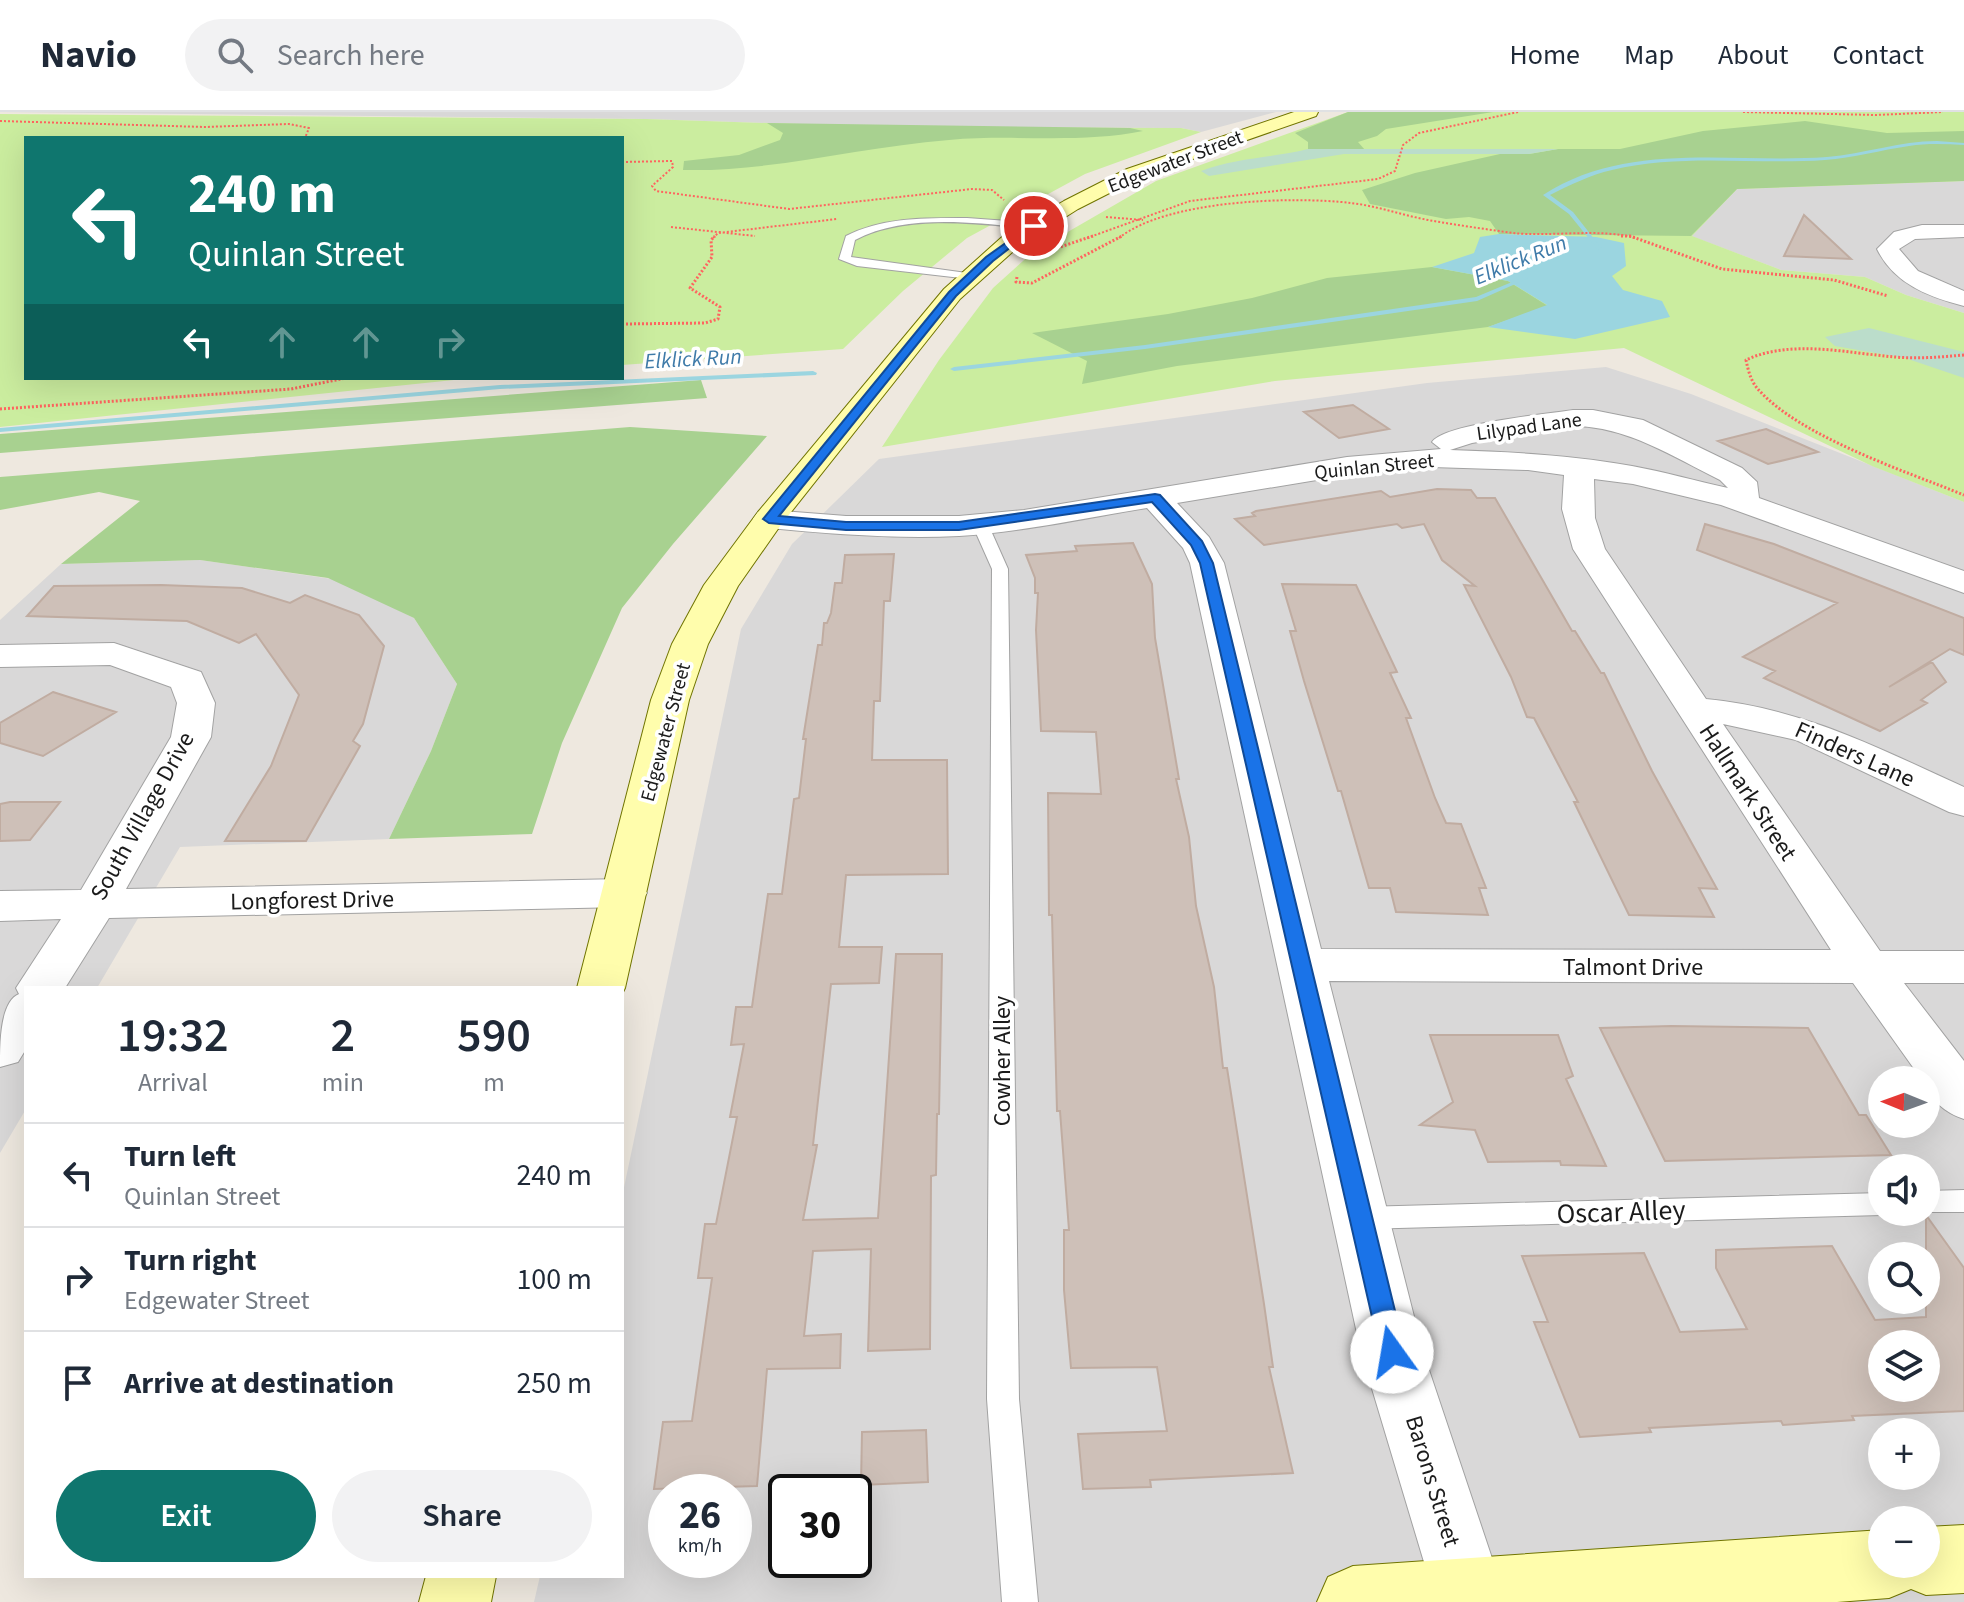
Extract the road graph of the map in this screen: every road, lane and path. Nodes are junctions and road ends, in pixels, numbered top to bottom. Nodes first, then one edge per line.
1 (1310, 112) edge
2 (1518, 112) edge
3 (1743, 112) edge
4 (1943, 112) edge
5 (0, 121) edge
6 (306, 136) edge
7 (624, 162) edge
8 (998, 200) dead end
9 (846, 218) dead end
10 (1125, 220) junction
11 (1152, 221) junction
12 (1034, 226) junction
13 (1134, 226) junction
14 (671, 227) dead end
15 (1964, 231) edge
16 (720, 232) junction
17 (755, 236) dead end
18 (1055, 249) dead end
19 (970, 276) junction
20 (1018, 276) dead end
21 (1898, 299) dead end
22 (1964, 299) edge
23 (624, 324) edge
24 (1964, 355) edge
25 (336, 380) edge
26 (0, 409) edge
27 (1432, 458) junction
28 (1580, 467) junction
29 (1964, 495) edge
30 (1155, 498) junction
31 (1747, 503) junction
32 (769, 519) junction
33 (980, 524) junction
34 (1964, 583) edge
35 (0, 656) edge
36 (1694, 710) junction
37 (1964, 803) edge
38 (624, 893) junction
39 (95, 904) junction
40 (0, 906) edge
41 (1301, 965) junction
42 (1964, 967) edge
43 (1866, 968) junction
44 (41, 986) edge
45 (601, 986) edge
46 (24, 1012) edge
47 (0, 1049) edge
48 (1964, 1099) edge
49 (1964, 1201) edge
50 (1940, 1202) edge
51 (1868, 1204) edge
52 (1361, 1218) junction
53 (1964, 1559) edge
54 (1940, 1560) edge
55 (1868, 1565) edge
56 (461, 1578) edge
57 (1468, 1594) junction
58 (455, 1602) edge
59 (1020, 1602) edge
60 (1353, 1602) edge

1 - 12 street, Edgewater Street
2 - 10 path
3 - 4 path
5 - 6 path
7 - 8 path
9 - 16 path
10 - 11 path
10 - 13 path
10 - 18 path
11 - 13 path
11 - 21 path
12 - 19 street, Edgewater Street
12 - 19 lane
13 - 20 path
14 - 16 path
15 - 22 street
16 - 17 path
16 - 23 path
19 - 32 street, Edgewater Street
24 - 29 path
25 - 26 path
27 - 28 street, Quinlan Street
27 - 30 street, Quinlan Street
27 - 31 street, Lilypad Lane
28 - 31 street, Quinlan Street
28 - 36 street, Hallmark Street
30 - 33 street, Quinlan Street
30 - 41 street, Barons Street
31 - 34 street, Quinlan Street
32 - 33 street, Quinlan Street
32 - 38 street, Edgewater Street
33 - 59 lane, Cowher Alley
35 - 39 street, South Village Drive
36 - 37 street, Finders Lane
36 - 43 street, Hallmark Street
38 - 39 street, Longforest Drive
38 - 45 street, Edgewater Street
39 - 40 street, Longforest Drive
39 - 44 street, South Village Drive
41 - 43 street, Talmont Drive
41 - 52 street, Barons Street
42 - 43 street, Talmont Drive
43 - 48 street, Hallmark Street
46 - 47 street
49 - 50 lane
51 - 52 lane, Oscar Alley
52 - 57 street, Barons Street
53 - 54 street
55 - 57 street
56 - 58 street
57 - 60 street

